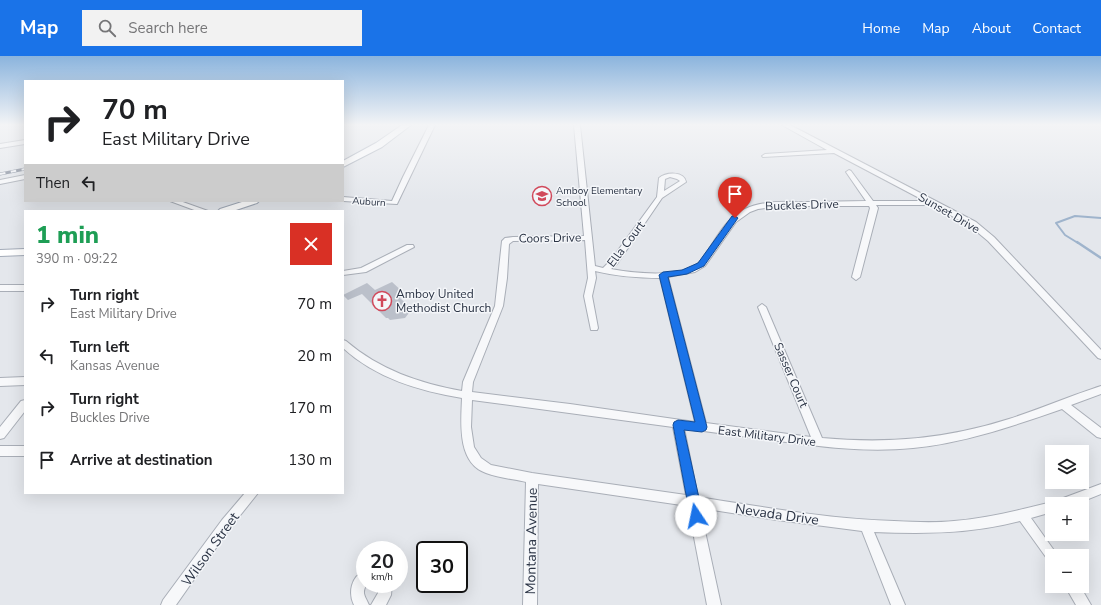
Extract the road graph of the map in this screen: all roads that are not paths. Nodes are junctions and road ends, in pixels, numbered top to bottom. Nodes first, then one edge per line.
1 (368, 151) edge
2 (419, 151) edge
3 (579, 151) edge
4 (834, 151) joint
5 (765, 156) dead end
6 (344, 163) edge
7 (849, 172) dead end
8 (24, 177) edge
9 (0, 182) edge
10 (660, 197) dead end
11 (344, 199) edge
12 (251, 202) edge
13 (934, 203) junction
14 (872, 204) junction
15 (183, 207) edge
16 (199, 210) edge
17 (226, 210) edge
18 (588, 238) junction
19 (410, 247) dead end
20 (24, 252) edge
21 (0, 253) edge
22 (591, 268) junction
23 (604, 271) junction
24 (344, 273) edge
25 (663, 275) junction
26 (856, 277) dead end
27 (0, 288) edge
28 (24, 288) edge
29 (762, 307) dead end
30 (594, 328) dead end
31 (344, 344) edge
32 (1101, 356) edge
33 (24, 381) edge
34 (0, 382) edge
35 (1101, 390) edge
36 (467, 395) junction
37 (1063, 404) junction
38 (24, 405) edge
39 (678, 425) junction
40 (702, 427) junction
41 (1101, 434) edge
42 (0, 435) edge
43 (819, 443) junction
44 (0, 451) edge
45 (24, 451) edge
46 (532, 478) junction
47 (1101, 489) edge
48 (251, 494) edge
49 (1080, 497) edge
50 (694, 501) junction
51 (1045, 510) edge
52 (1023, 516) junction
53 (866, 526) junction
54 (1047, 549) edge
55 (357, 593) edge
56 (384, 593) edge
57 (1076, 593) edge
58 (168, 605) edge
59 (362, 605) edge
60 (378, 605) edge
61 (530, 605) edge
62 (714, 605) edge
63 (898, 605) edge
64 (1084, 605) edge

1 - 6 main road
2 - 11 street, Auburn
3 - 18 street
4 - 5 street
4 - 13 street, Sunset Drive
7 - 14 street
8 - 9 street
10 - 23 street, Ella Court
12 - 17 main road
13 - 14 street, Buckles Drive
13 - 32 street, Sunset Drive
14 - 25 street, Buckles Drive
14 - 26 street
15 - 16 street
18 - 22 street
18 - 36 street, Coors Drive
19 - 24 street
20 - 21 main road
22 - 23 street, Buckles Drive
22 - 30 street
23 - 25 street, Buckles Drive
25 - 40 street
27 - 28 street
29 - 43 street, Sasser Court
31 - 36 street, East Military Drive
33 - 34 street
35 - 37 street, East Military Drive
36 - 39 street, East Military Drive
36 - 46 street, Nevada Drive
37 - 41 street
37 - 43 street, East Military Drive
38 - 42 street
39 - 40 street, East Military Drive
39 - 50 street
40 - 43 street, East Military Drive
44 - 45 street
46 - 50 street, Nevada Drive
46 - 61 street, Montana Avenue
47 - 49 street
48 - 58 street, Wilson Street
50 - 53 street, Nevada Drive
50 - 62 street
51 - 52 street, Nevada Drive
52 - 53 street, Nevada Drive
52 - 54 street
53 - 63 street
55 - 59 street
56 - 60 street
57 - 64 street

